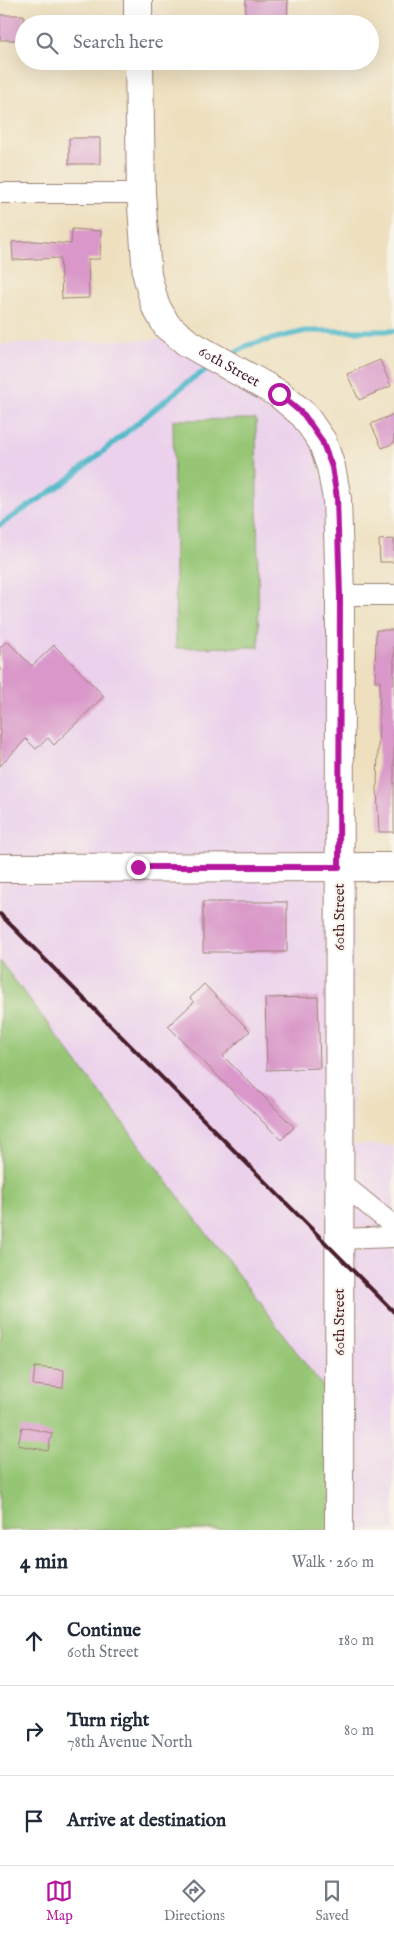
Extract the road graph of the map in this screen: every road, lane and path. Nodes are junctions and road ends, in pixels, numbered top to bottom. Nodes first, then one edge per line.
1 (138, 0) edge
2 (138, 15) edge
3 (139, 70) edge
4 (141, 193) junction
5 (0, 194) edge
6 (394, 594) edge
7 (340, 595) junction
8 (339, 867) junction
9 (394, 867) edge
10 (0, 868) edge
11 (339, 1180) junction
12 (394, 1226) edge
13 (394, 1237) edge
14 (339, 1239) junction
15 (339, 1530) edge

1 - 2 street
3 - 4 street, 60th Street
4 - 5 street
4 - 7 street, 60th Street
6 - 7 street
7 - 8 street, 60th Street
8 - 9 street
8 - 10 street
8 - 11 street, 60th Street
11 - 12 street
11 - 14 street, 60th Street
13 - 14 street
14 - 15 street, 60th Street

